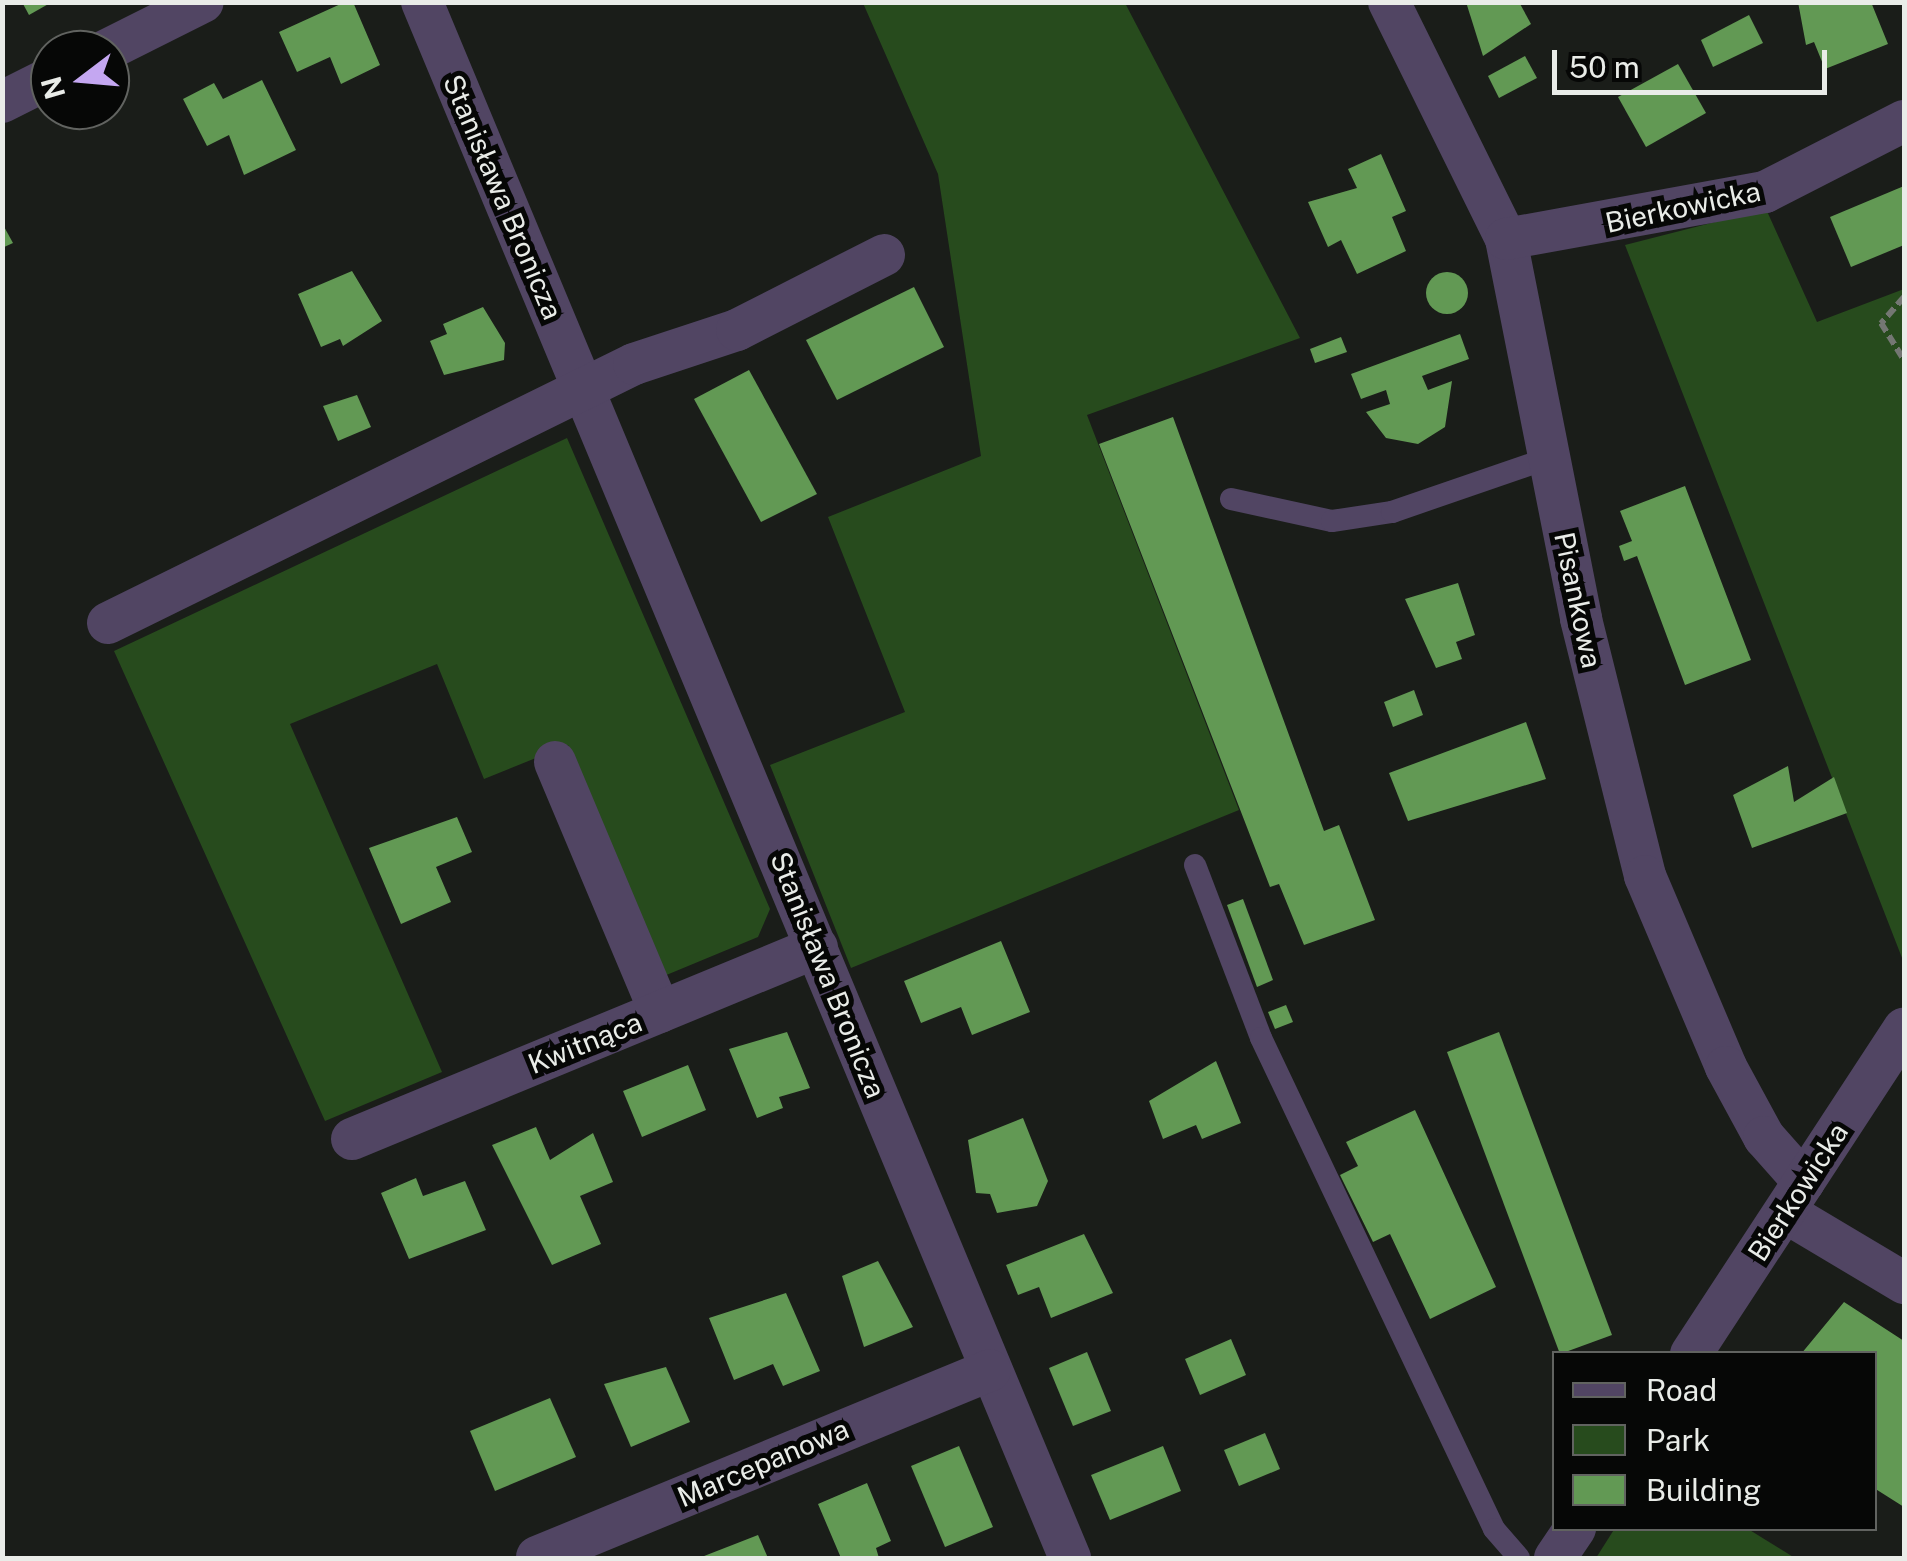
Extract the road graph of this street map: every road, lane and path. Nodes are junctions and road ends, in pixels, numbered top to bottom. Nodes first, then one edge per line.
1 (202, 2) edge
2 (422, 2) edge
3 (1390, 2) edge
4 (130, 38) edge
5 (30, 88) edge
6 (2, 102) edge
7 (1904, 121) edge
8 (1506, 239) junction
9 (884, 254) dead end
10 (1904, 297) edge
11 (1904, 360) edge
12 (584, 391) junction
13 (1550, 458) junction
14 (1230, 499) dead end
15 (108, 623) dead end
16 (555, 762) dead end
17 (1195, 865) dead end
18 (817, 948) junction
19 (660, 1012) junction
20 (1904, 1029) edge
21 (352, 1139) dead end
22 (1795, 1197) junction
23 (1904, 1283) edge
24 (1693, 1351) edge
25 (990, 1370) junction
26 (1573, 1531) edge
27 (538, 1557) edge
28 (1070, 1558) edge
29 (1520, 1558) edge
30 (1555, 1558) edge

1 - 4 street
2 - 12 street, Stanisława Bronicza
3 - 8 street, Pisankowa
5 - 6 street
7 - 8 street, Bierkowicka
8 - 13 street, Pisankowa
9 - 12 street
10 - 11 path
12 - 15 street
12 - 18 street, Stanisława Bronicza
13 - 14 lane
13 - 22 street, Pisankowa
16 - 19 street
17 - 29 lane
18 - 19 street, Kwitnąca
18 - 25 street, Stanisława Bronicza
19 - 21 street, Kwitnąca
20 - 22 street, Bierkowicka
22 - 23 street, Pisankowa
22 - 24 street, Bierkowicka
25 - 27 street, Marcepanowa
25 - 28 street, Stanisława Bronicza
26 - 30 street

